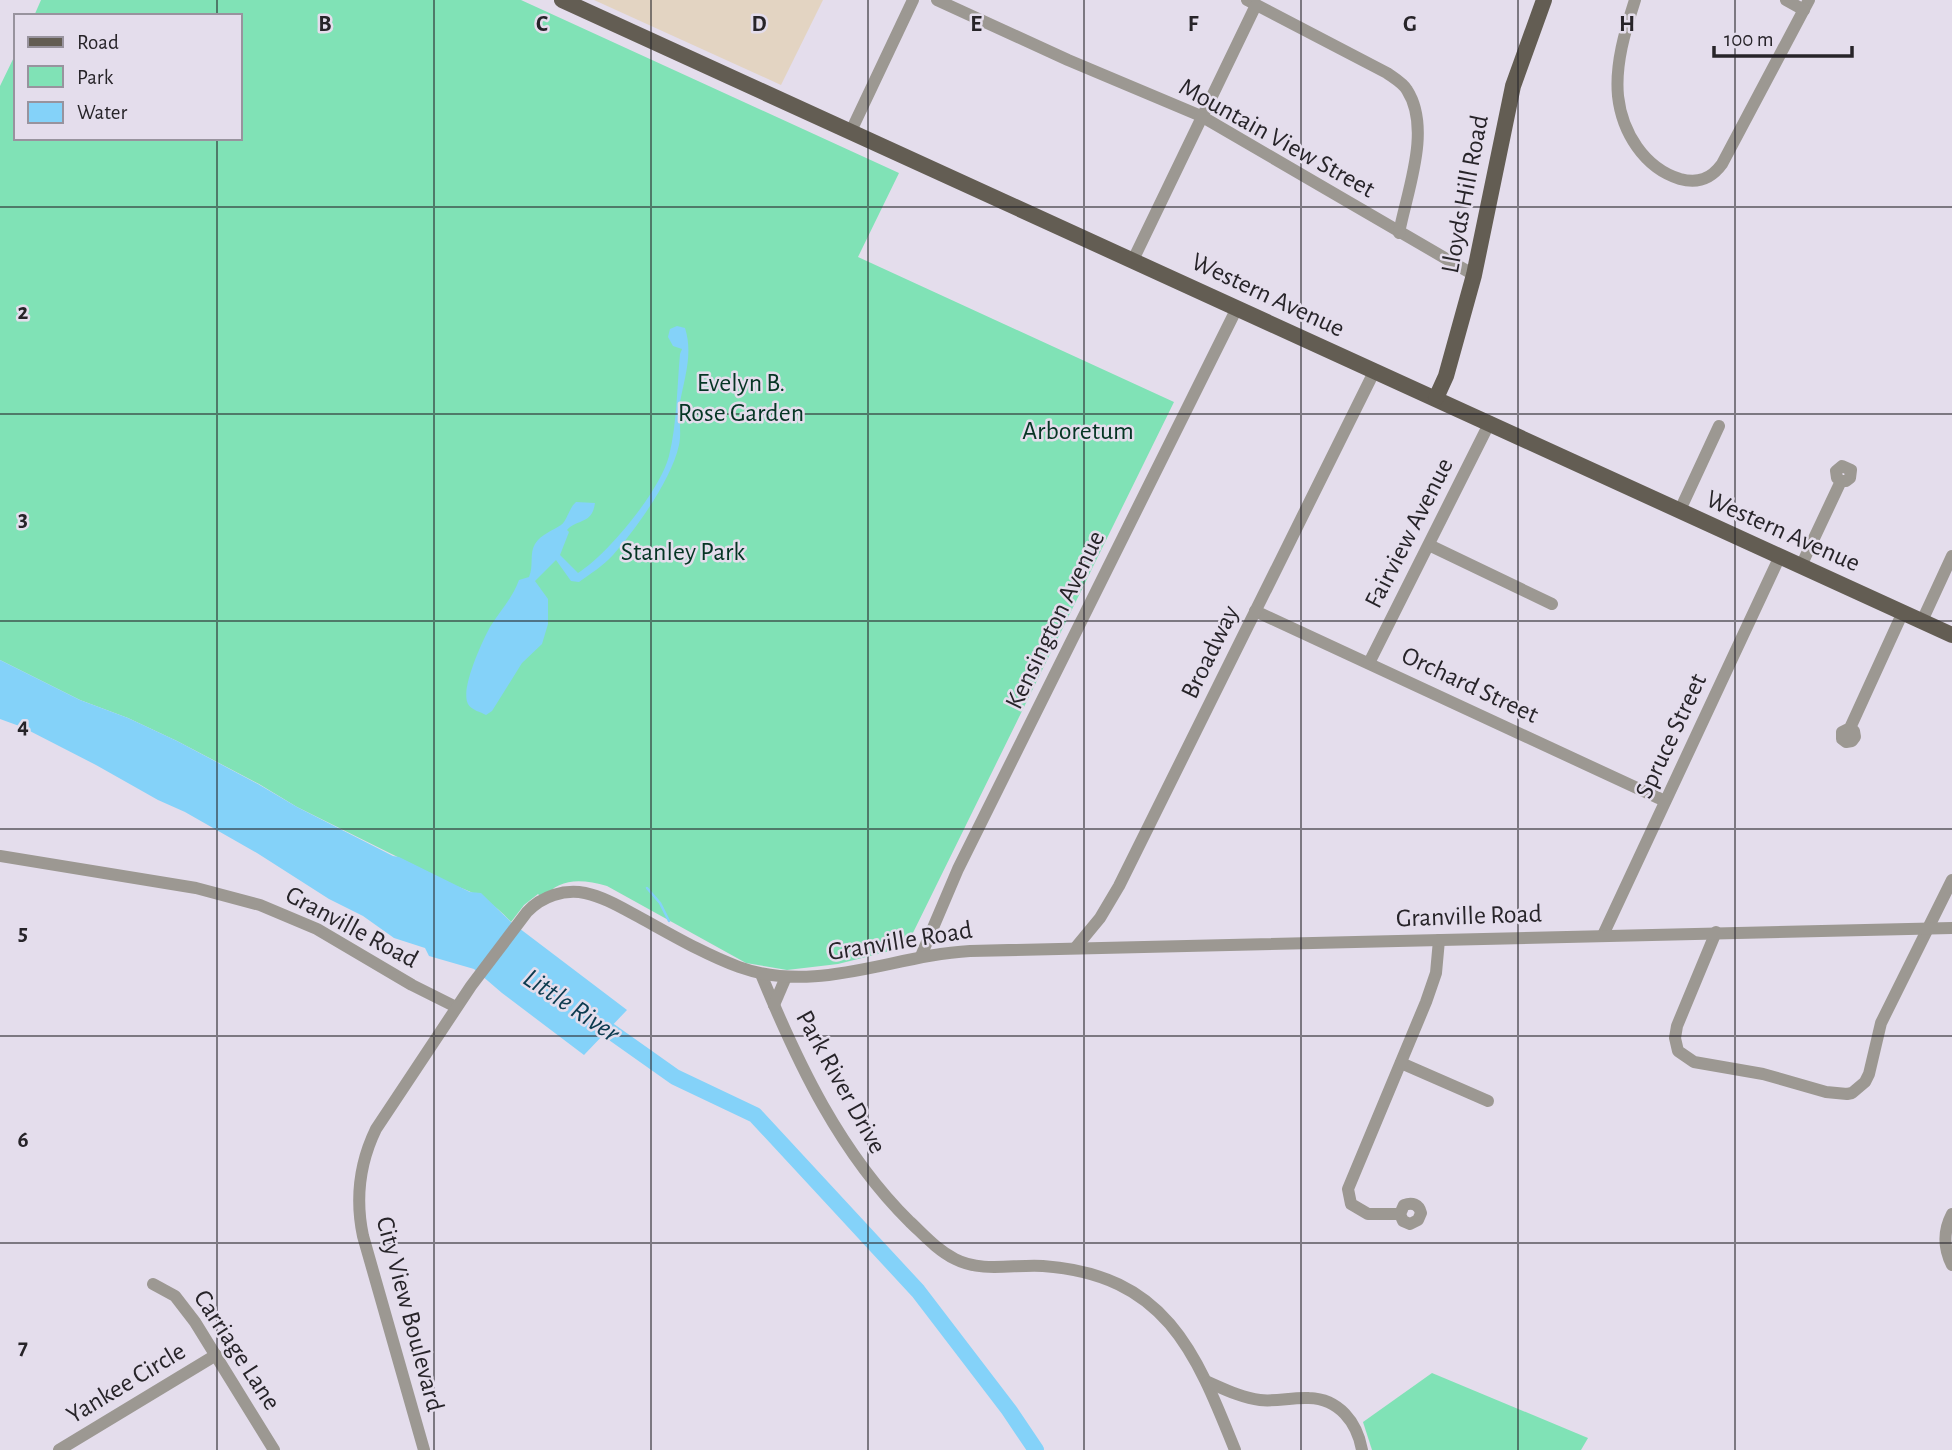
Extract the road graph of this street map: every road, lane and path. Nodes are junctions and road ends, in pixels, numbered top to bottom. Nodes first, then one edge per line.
1 (562, 0) edge
2 (913, 0) edge
3 (937, 0) edge
4 (1544, 0) edge
5 (1635, 0) edge
6 (1786, 0) edge
7 (1252, 2) edge
8 (1807, 5) edge
9 (1201, 116) junction
10 (851, 131) junction
11 (1399, 233) junction
12 (1133, 260) junction
13 (1475, 275) junction
14 (1237, 308) junction
15 (1374, 370) junction
16 (1436, 398) junction
17 (1490, 422) junction
18 (1719, 426) dead end
19 (1841, 481) dead end
20 (1680, 510) junction
21 (1429, 545) junction
22 (1780, 556) junction
23 (1952, 556) edge
24 (1801, 566) junction
25 (1552, 604) dead end
26 (1255, 611) junction
27 (1903, 612) junction
28 (1922, 621) junction
29 (1952, 635) edge
30 (1369, 663) junction
31 (1850, 728) dead end
32 (1665, 801) junction
33 (0, 856) edge
34 (1952, 880) edge
35 (1952, 928) edge
36 (1929, 929) junction
37 (1716, 932) junction
38 (1603, 935) junction
39 (1439, 940) junction
40 (1076, 947) junction
41 (921, 956) junction
42 (761, 974) junction
43 (786, 977) junction
44 (774, 1005) junction
45 (456, 1007) junction
46 (1401, 1063) junction
47 (1488, 1101) dead end
48 (1952, 1213) edge
49 (1400, 1214) dead end
50 (1952, 1265) edge
51 (153, 1284) dead end
52 (216, 1355) junction
53 (1208, 1382) junction
54 (59, 1450) edge
55 (274, 1450) edge
56 (424, 1450) edge
57 (1236, 1450) edge
58 (1363, 1450) edge

1 - 10 main road, Western Avenue
2 - 10 street
3 - 9 street, Mountain View Street
4 - 13 main road, Lloyds Hill Road
5 - 8 street
6 - 8 street
7 - 9 street
7 - 11 street
9 - 11 street, Mountain View Street
9 - 12 street
10 - 12 main road, Western Avenue
11 - 13 street, Mountain View Street
12 - 14 main road, Western Avenue
13 - 16 main road, Lloyds Hill Road
14 - 15 main road, Western Avenue
14 - 41 street, Kensington Avenue
15 - 16 main road, Western Avenue
15 - 26 street, Broadway
16 - 17 main road, Western Avenue
17 - 20 main road, Western Avenue
17 - 21 street, Fairview Avenue
18 - 20 street
19 - 24 street
20 - 22 main road, Western Avenue
21 - 25 street
21 - 30 street, Fairview Avenue
22 - 24 main road, Western Avenue
22 - 32 street, Spruce Street
23 - 28 street
24 - 27 main road, Western Avenue
26 - 30 street, Orchard Street
26 - 40 street, Broadway
27 - 28 main road, Western Avenue
27 - 31 street
28 - 29 main road, Western Avenue
30 - 32 street, Orchard Street
32 - 38 street, Spruce Street
33 - 45 street, Granville Road
34 - 36 street
35 - 36 street, Granville Road
36 - 37 street, Granville Road
36 - 37 street
37 - 38 street, Granville Road
38 - 39 street, Granville Road
39 - 40 street, Granville Road
39 - 46 street
40 - 41 street, Granville Road
41 - 43 street, Granville Road
42 - 43 street, Granville Road
42 - 44 street, Park River Drive
42 - 45 street, Granville Road
43 - 44 street, Park River Drive
44 - 53 street, Park River Drive
45 - 56 street, City View Boulevard
46 - 47 street
46 - 49 street
48 - 50 street
51 - 52 street, Carriage Lane
52 - 54 street, Yankee Circle
52 - 55 street, Carriage Lane
53 - 57 street, Park River Drive
53 - 58 street

